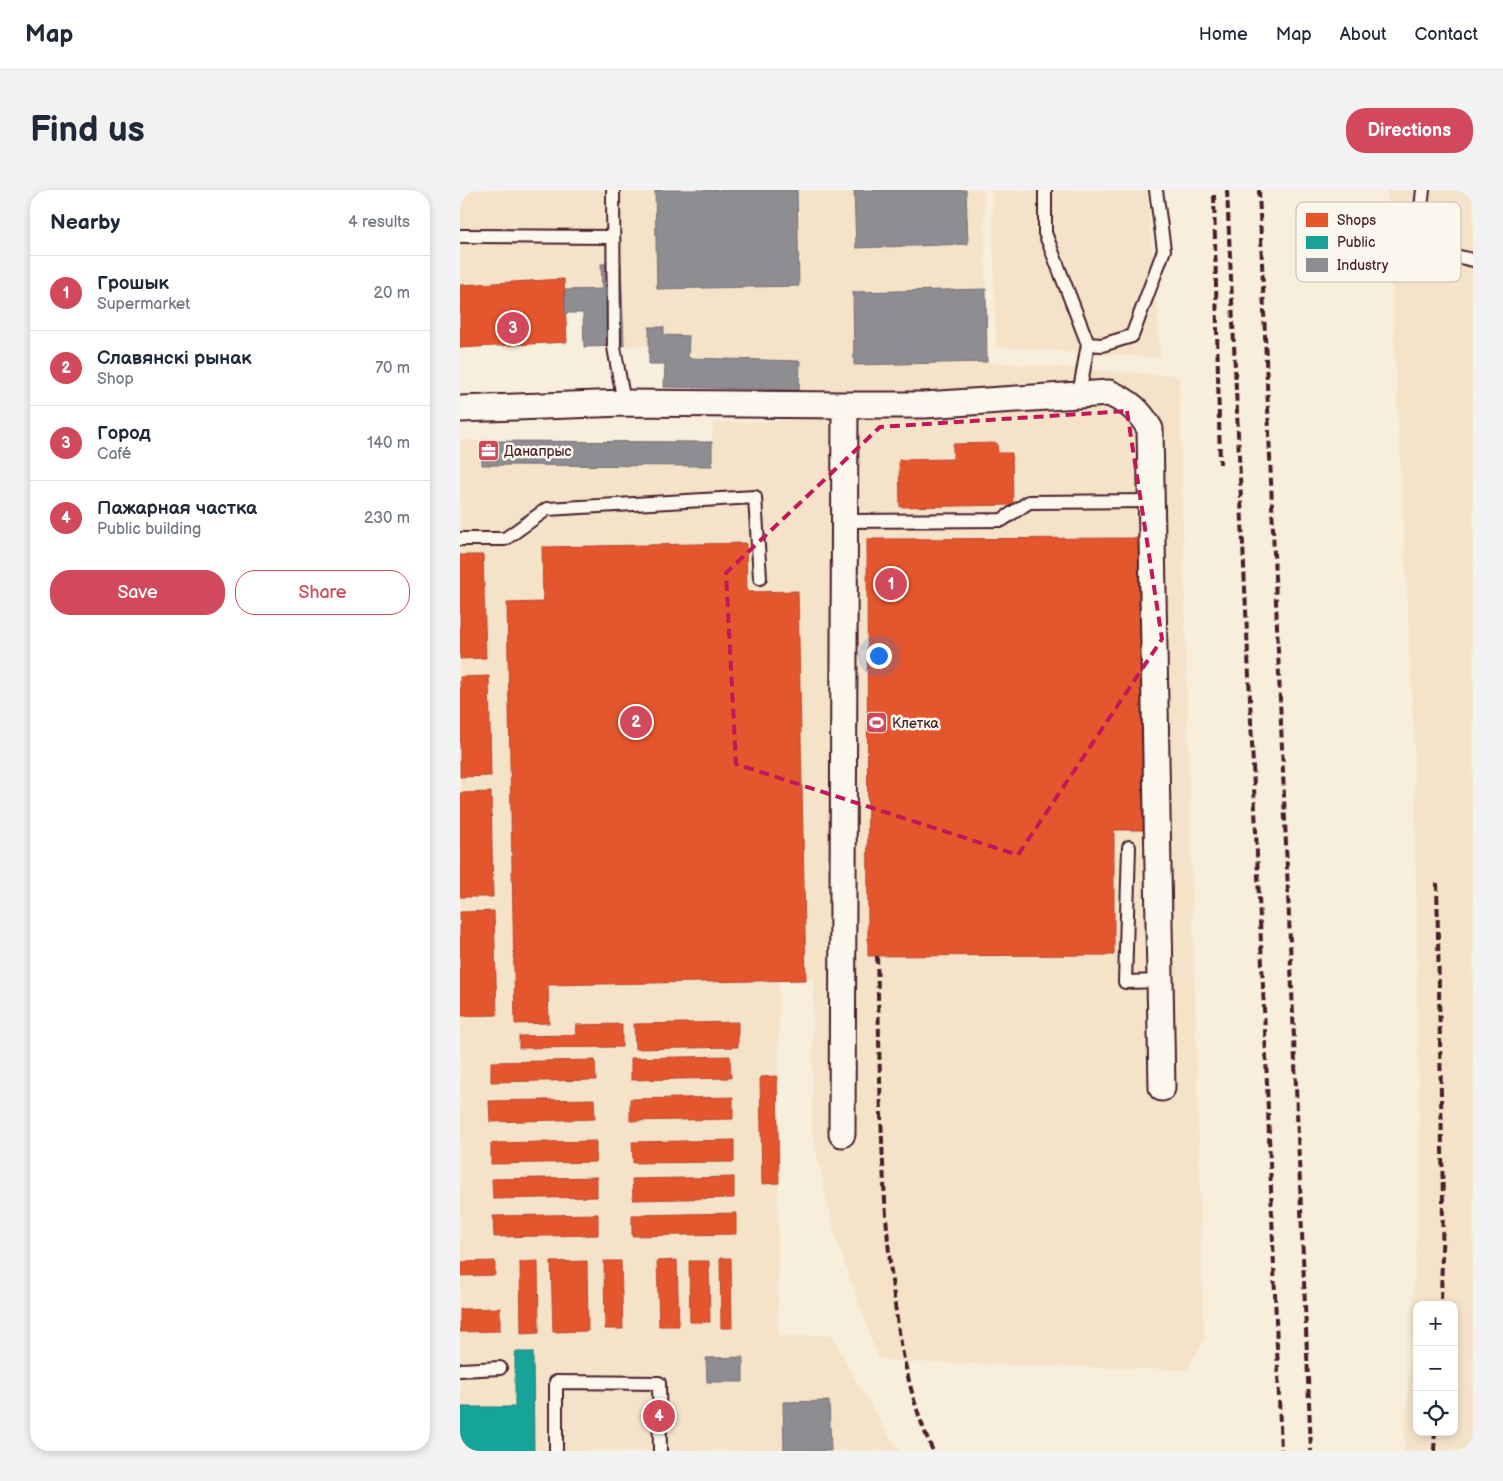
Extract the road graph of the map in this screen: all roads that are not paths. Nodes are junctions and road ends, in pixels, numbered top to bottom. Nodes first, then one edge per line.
1 (613, 190) edge
2 (1045, 190) edge
3 (1156, 190) edge
4 (460, 236) edge
5 (613, 237) junction
6 (1088, 344) junction
7 (1079, 395) junction
8 (624, 403) junction
9 (845, 405) junction
10 (460, 409) edge
11 (1151, 501) junction
12 (845, 521) junction
13 (460, 539) edge
14 (760, 578) dead end
15 (1129, 846) dead end
16 (1161, 981) junction
17 (1162, 1088) dead end
18 (842, 1134) dead end
19 (500, 1368) dead end
20 (460, 1370) edge
21 (556, 1451) edge
22 (660, 1451) edge

1 - 5 lane
2 - 6 lane
3 - 6 lane
4 - 5 lane
5 - 8 lane
6 - 7 lane
7 - 9 street
7 - 11 street
8 - 9 street
8 - 10 street
9 - 12 street
11 - 12 lane
11 - 16 street
12 - 18 street
13 - 14 lane
15 - 16 lane
16 - 17 street
19 - 20 lane
21 - 22 lane

